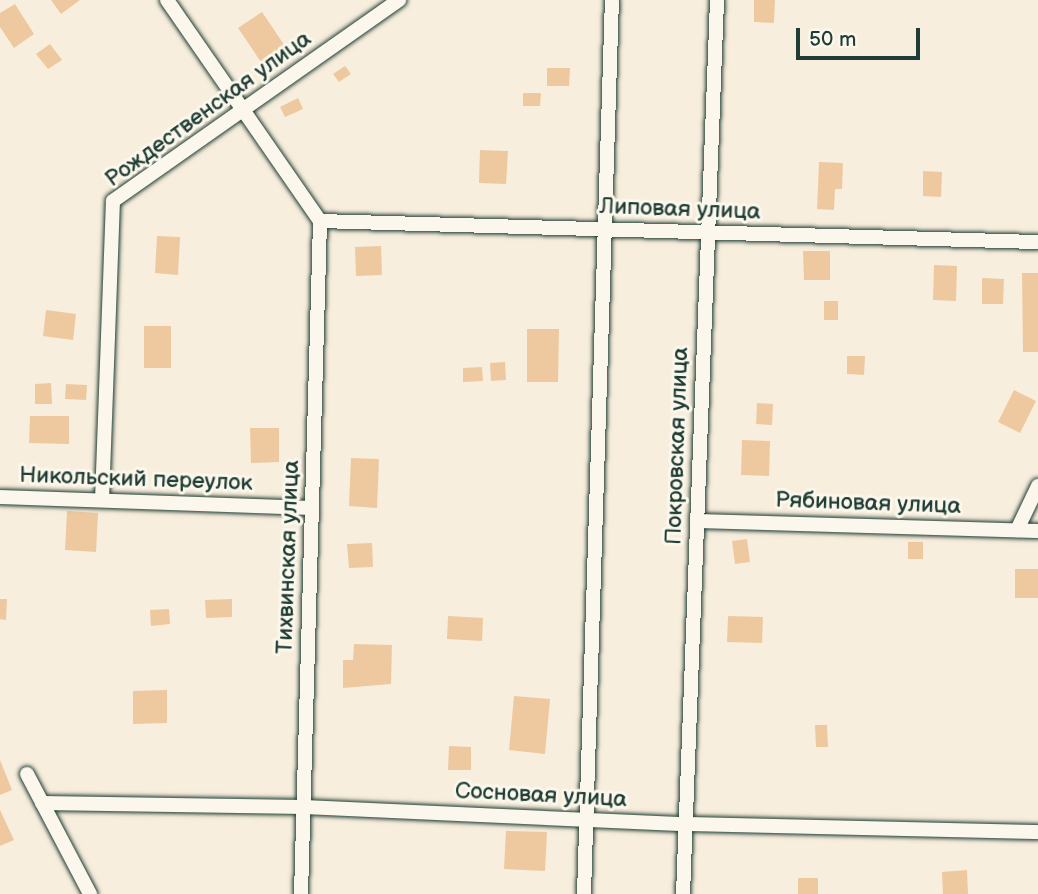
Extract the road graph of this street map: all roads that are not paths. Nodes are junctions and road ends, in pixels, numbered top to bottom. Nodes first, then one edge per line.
1 (167, 0) edge
2 (399, 0) edge
3 (612, 0) edge
4 (717, 0) edge
5 (243, 111) junction
6 (320, 221) junction
7 (607, 230) junction
8 (707, 233) junction
9 (1038, 242) edge
10 (1038, 486) edge
11 (0, 497) edge
12 (102, 500) junction
13 (312, 508) junction
14 (697, 521) junction
15 (1017, 530) junction
16 (1038, 531) edge
17 (27, 774) dead end
18 (42, 803) junction
19 (304, 807) junction
20 (587, 820) junction
21 (685, 824) junction
22 (1038, 832) edge
23 (90, 894) edge
24 (301, 894) edge
25 (584, 894) edge
26 (684, 894) edge

1 - 5 street
2 - 5 street, Рождественская улица
3 - 7 street
4 - 8 street, Покровская улица
5 - 6 street
5 - 12 street, Рождественская улица
6 - 7 street, Липовая улица
6 - 13 street, Тихвинская улица
7 - 8 street, Липовая улица
7 - 20 street
8 - 9 street, Липовая улица
8 - 14 street, Покровская улица
10 - 15 street
11 - 12 street, Никольский переулок
12 - 13 street, Никольский переулок
13 - 19 street, Тихвинская улица
14 - 15 street, Рябиновая улица
14 - 21 street, Покровская улица
15 - 16 street, Рябиновая улица
17 - 18 street
18 - 19 street, Сосновая улица
18 - 23 street
19 - 20 street, Сосновая улица
19 - 24 street, Тихвинская улица
20 - 21 street, Сосновая улица
20 - 25 street
21 - 22 street, Сосновая улица
21 - 26 street, Покровская улица

